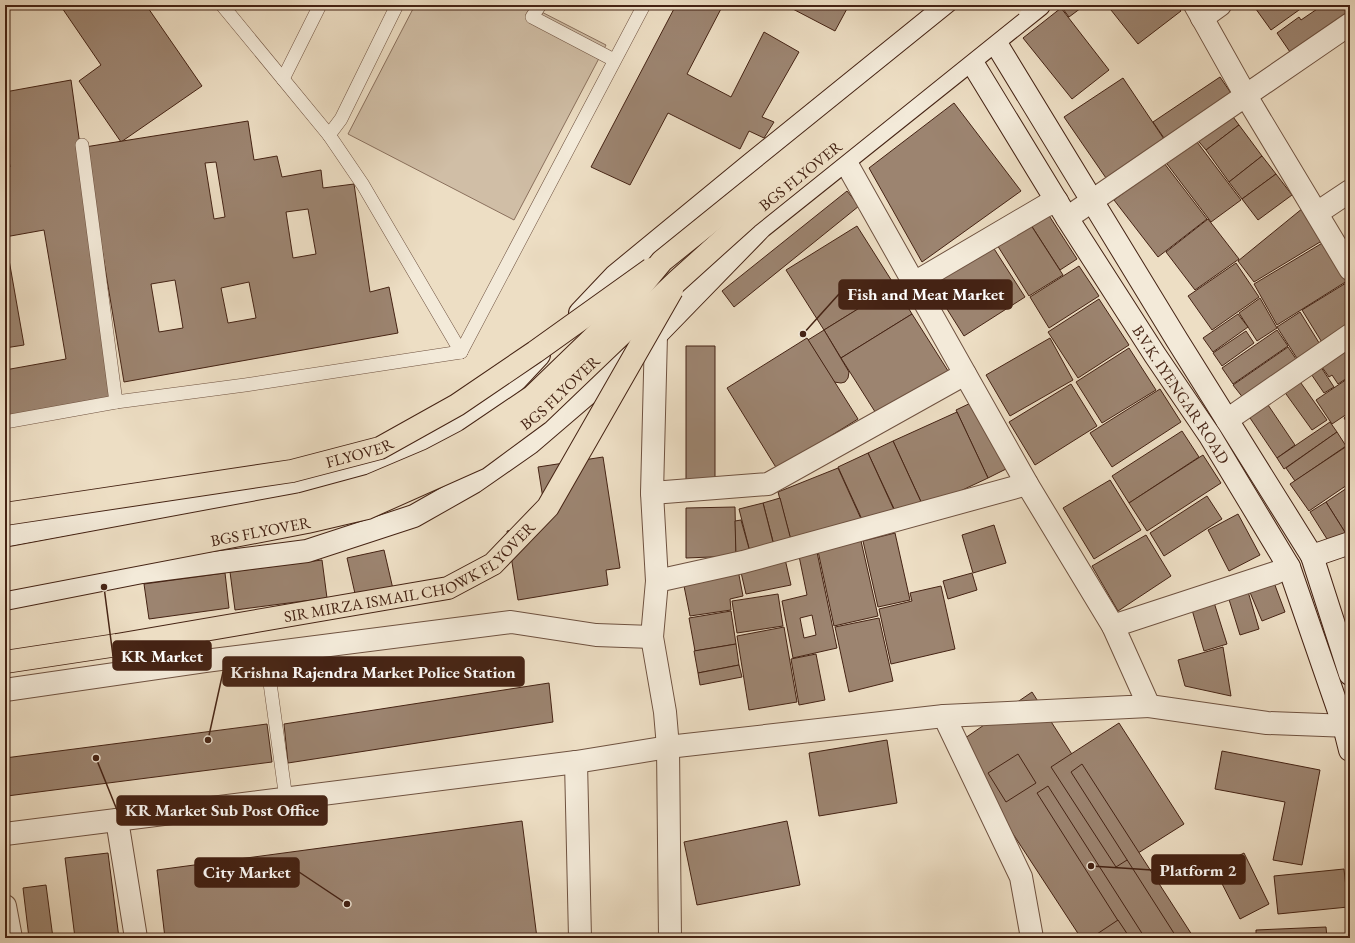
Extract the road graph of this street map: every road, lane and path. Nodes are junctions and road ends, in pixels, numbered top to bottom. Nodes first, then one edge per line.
1 (222, 5) edge
2 (320, 5) edge
3 (397, 5) edge
4 (540, 5) edge
5 (644, 5) edge
6 (967, 5) edge
7 (979, 5) edge
8 (1012, 5) edge
9 (1039, 5) edge
10 (1220, 5) edge
11 (942, 10) edge
12 (1198, 11) edge
13 (1350, 24) edge
14 (994, 40) junction
15 (970, 59) junction
16 (614, 60) junction
17 (283, 79) junction
18 (1246, 96) junction
19 (329, 135) junction
20 (82, 145) dead end
21 (844, 159) junction
22 (1350, 191) edge
23 (1092, 201) junction
24 (1062, 210) junction
25 (1317, 213) junction
26 (662, 261) junction
27 (1350, 269) edge
28 (676, 282) junction
29 (914, 283) junction
30 (656, 335) junction
31 (1350, 336) edge
32 (461, 352) junction
33 (965, 374) junction
34 (116, 402) junction
35 (1227, 420) junction
36 (5, 422) edge
37 (1027, 484) junction
38 (652, 493) junction
39 (5, 514) edge
40 (5, 536) edge
41 (1350, 543) edge
42 (1312, 556) junction
43 (5, 560) edge
44 (1289, 567) junction
45 (5, 580) edge
46 (657, 581) junction
47 (5, 599) edge
48 (1113, 626) junction
49 (652, 636) junction
50 (266, 654) junction
51 (5, 662) edge
52 (1350, 674) edge
53 (5, 690) edge
54 (1149, 706) junction
55 (944, 716) junction
56 (1347, 726) edge
57 (668, 747) junction
58 (1350, 750) edge
59 (576, 762) junction
60 (286, 799) junction
61 (117, 820) junction
62 (5, 834) edge
63 (5, 906) edge
64 (10, 938) edge
65 (136, 938) edge
66 (580, 938) edge
67 (670, 938) edge
68 (1032, 938) edge

1 - 17 lane
2 - 17 lane
3 - 19 lane
4 - 16 lane
5 - 16 lane
6 - 14 street, B.V.K. IYENGAR ROAD
7 - 26 main road, BGS FLYOVER, bridge
8 - 28 main road, BGS FLYOVER, bridge
9 - 14 street
10 - 12 street
11 - 15 street, B.V.K. IYENGAR ROAD
11 - 40 street
12 - 18 street
13 - 18 street
14 - 15 street
14 - 23 street, B.V.K. IYENGAR ROAD
15 - 21 street
15 - 24 street, B.V.K. IYENGAR ROAD
16 - 32 lane
17 - 19 lane
18 - 23 street
18 - 25 street
19 - 32 lane
20 - 34 lane
21 - 29 street
21 - 30 street
22 - 25 street
23 - 24 street
23 - 35 street, B.V.K. IYENGAR ROAD
24 - 29 street
24 - 44 street, B.V.K. IYENGAR ROAD
25 - 27 street
26 - 39 main road, FLYOVER, bridge
26 - 43 main road, BGS FLYOVER, bridge
28 - 45 main road, BGS FLYOVER, bridge
28 - 51 main road, SIR MIRZA ISMAIL CHOWK FLYOVER, bridge
29 - 33 street
30 - 38 street
30 - 47 street
31 - 35 street
32 - 34 lane
33 - 37 street
33 - 38 street
34 - 36 lane
35 - 42 street, B.V.K. IYENGAR ROAD
37 - 46 street
37 - 48 street
38 - 46 street
41 - 42 street
42 - 52 street, B.V.K. IYENGAR ROAD
44 - 48 street
44 - 56 street, B.V.K. IYENGAR ROAD
46 - 49 street
48 - 54 street
49 - 50 street
49 - 57 street
50 - 53 street
50 - 60 lane
54 - 55 street
54 - 56 street
55 - 57 street
55 - 68 street
56 - 58 street, B.V.K. IYENGAR ROAD
57 - 59 street
57 - 67 street
59 - 60 street
59 - 66 street
60 - 61 street
61 - 62 street
61 - 65 street
63 - 64 street

